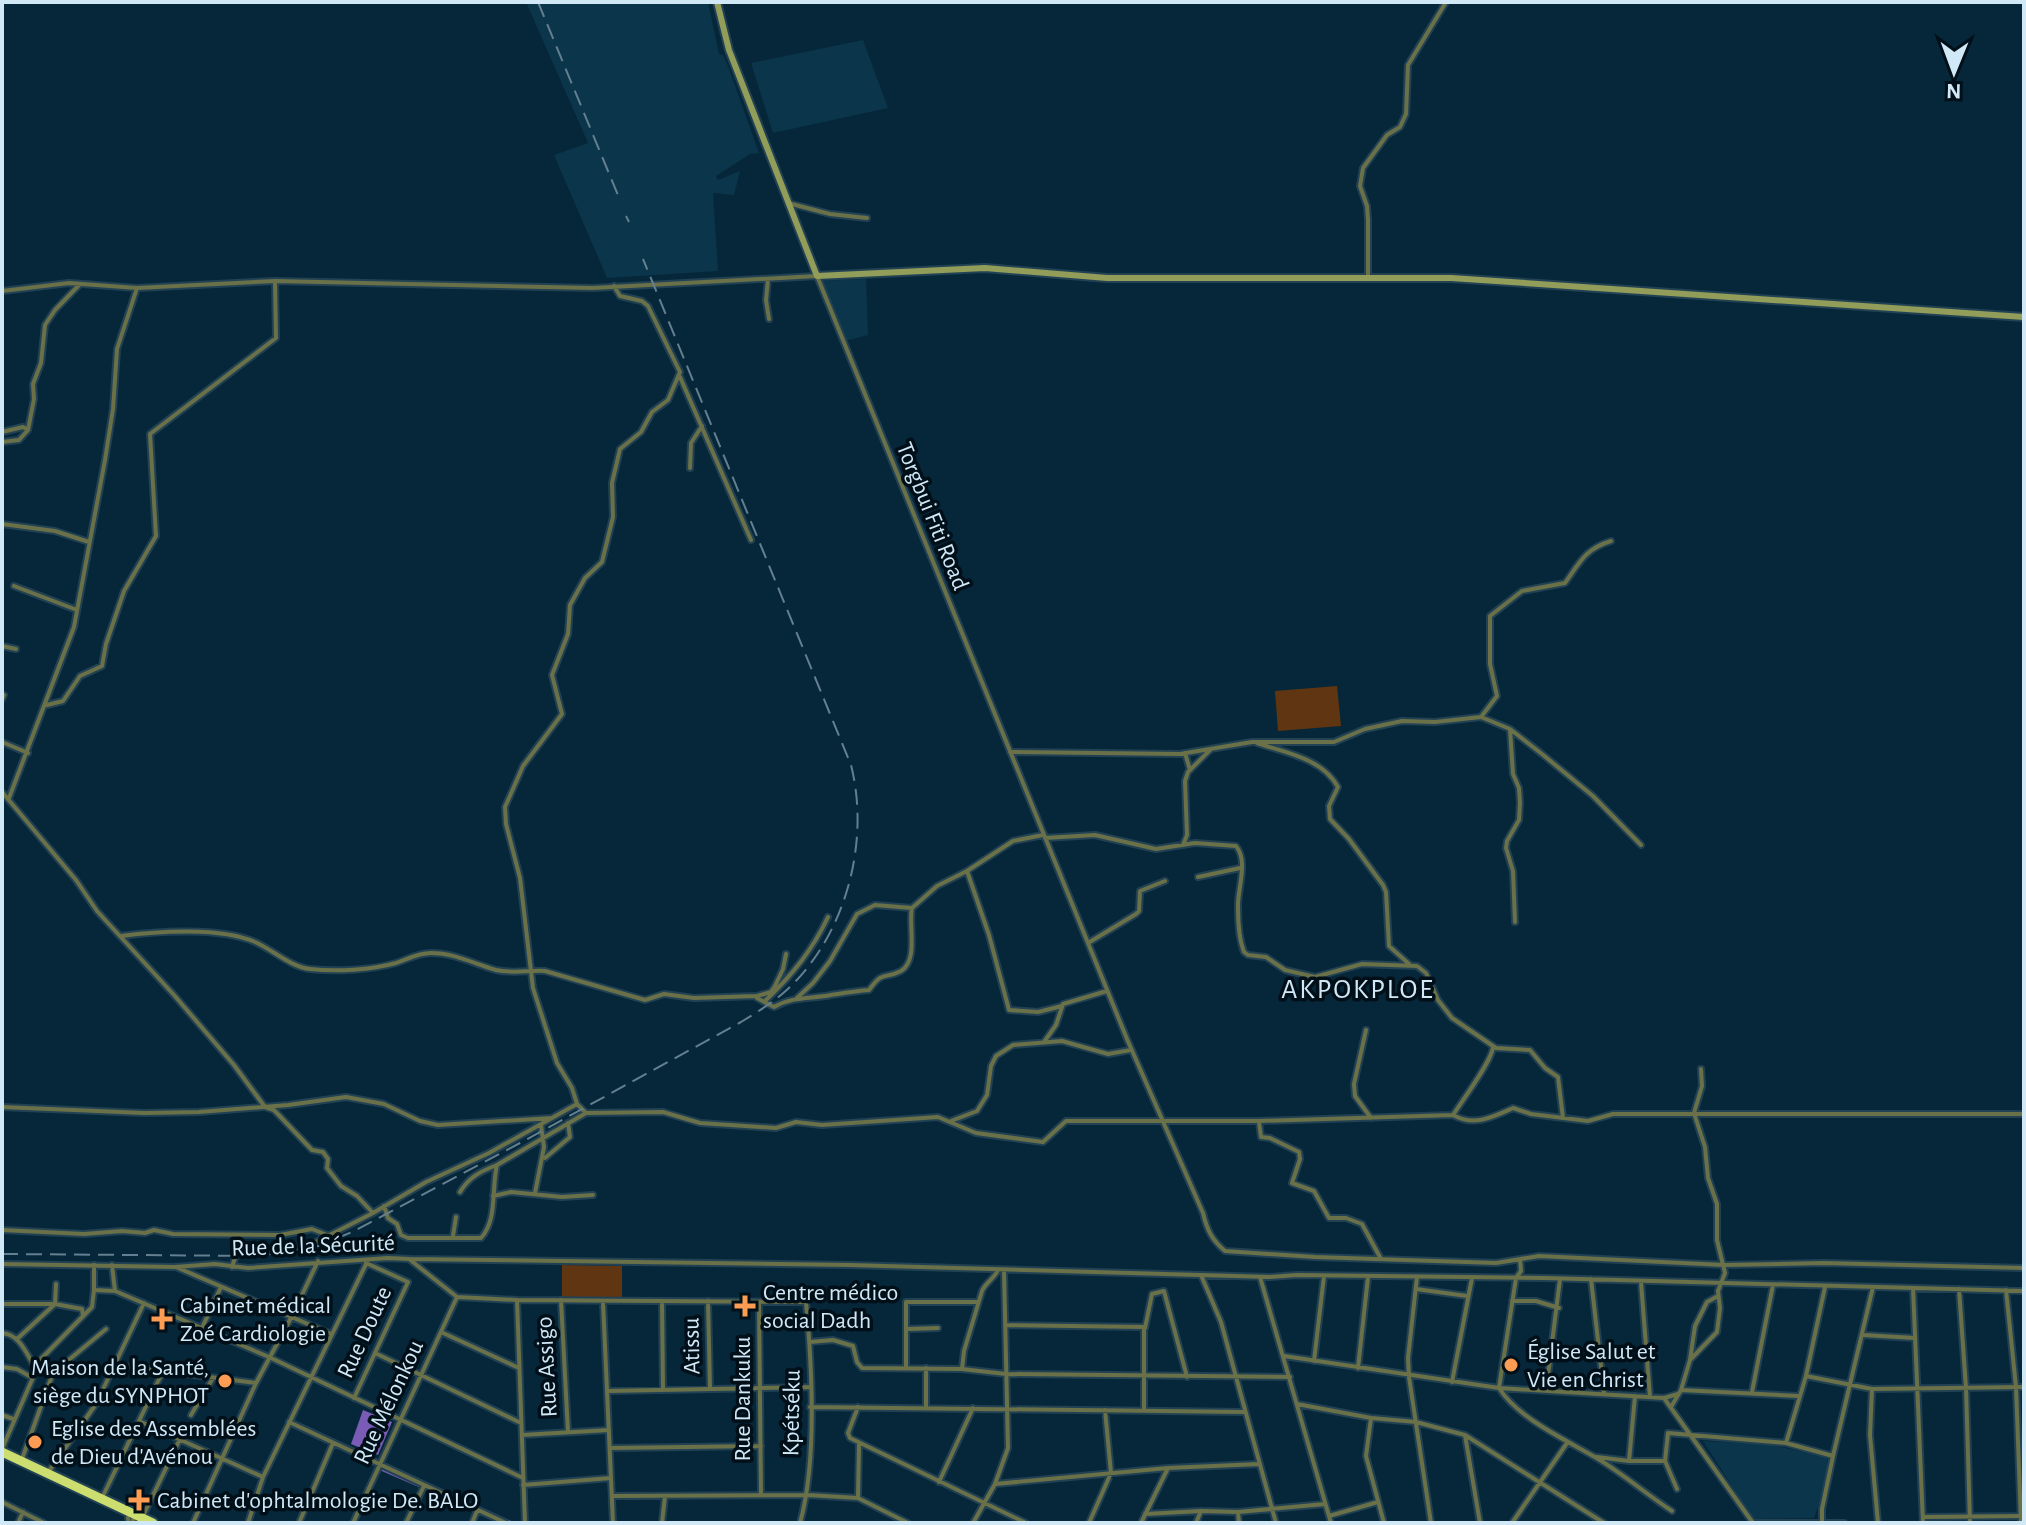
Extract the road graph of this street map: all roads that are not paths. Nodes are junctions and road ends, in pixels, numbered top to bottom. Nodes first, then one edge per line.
1 (717, 2) edge
2 (1443, 4) edge
3 (788, 203) junction
4 (867, 218) dead end
5 (817, 276) junction
6 (1368, 278) junction
7 (768, 279) junction
8 (275, 281) junction
9 (80, 284) junction
10 (614, 286) junction
11 (137, 288) junction
12 (2, 291) edge
13 (2024, 317) edge
14 (769, 319) dead end
15 (680, 375) junction
16 (702, 425) junction
17 (28, 430) junction
18 (2, 432) edge
19 (2, 442) edge
20 (690, 468) dead end
21 (2, 524) edge
22 (751, 540) dead end
23 (1611, 541) dead end
24 (89, 542) junction
25 (14, 586) dead end
26 (77, 610) junction
27 (2, 646) edge
28 (16, 649) dead end
29 (47, 705) junction
30 (1481, 717) junction
31 (1510, 729) junction
32 (2, 742) edge
33 (1252, 742) junction
34 (1212, 748) junction
35 (1010, 752) junction
36 (28, 753) junction
37 (1185, 753) junction
38 (1190, 770) junction
39 (2, 792) edge
40 (9, 798) junction
41 (1187, 835) junction
42 (1044, 836) junction
43 (1195, 843) junction
44 (1183, 845) junction
45 (1641, 845) dead end
46 (1240, 868) junction
47 (967, 871) junction
48 (1198, 877) dead end
49 (1165, 881) dead end
50 (912, 908) junction
51 (828, 917) dead end
52 (1515, 922) dead end
53 (121, 936) junction
54 (1088, 943) junction
55 (786, 954) dead end
56 (1411, 965) junction
57 (532, 973) junction
58 (1107, 991) junction
59 (751, 996) junction
60 (796, 998) junction
61 (765, 1001) junction
62 (1062, 1006) junction
63 (1366, 1030) dead end
64 (1044, 1042) junction
65 (1493, 1046) junction
66 (1131, 1050) junction
67 (1701, 1069) dead end
68 (577, 1104) junction
69 (2, 1107) edge
70 (265, 1107) junction
71 (586, 1113) junction
72 (1694, 1113) junction
73 (2024, 1114) edge
74 (1453, 1115) junction
75 (552, 1118) junction
76 (1371, 1118) junction
77 (1563, 1118) junction
78 (1161, 1119) junction
79 (1259, 1121) junction
80 (950, 1122) junction
81 (568, 1123) junction
82 (541, 1124) junction
83 (544, 1137) junction
84 (543, 1159) junction
85 (497, 1165) junction
86 (460, 1192) dead end
87 (535, 1193) junction
88 (593, 1195) dead end
89 (493, 1196) junction
90 (384, 1206) junction
91 (373, 1213) junction
92 (456, 1217) dead end
93 (2, 1230) edge
94 (327, 1235) junction
95 (453, 1236) junction
96 (409, 1259) junction
97 (1381, 1259) junction
98 (1520, 1259) junction
99 (318, 1261) junction
100 (367, 1261) junction
101 (2, 1264) edge
102 (94, 1265) junction
103 (112, 1265) junction
104 (1724, 1265) junction
105 (175, 1267) junction
106 (231, 1268) junction
107 (2024, 1268) edge
108 (1001, 1270) junction
109 (1201, 1275) junction
110 (1324, 1276) junction
111 (1260, 1277) junction
112 (1368, 1277) junction
113 (1417, 1277) junction
114 (1472, 1278) junction
115 (1516, 1278) junction
116 (1560, 1279) junction
117 (1591, 1279) junction
118 (1641, 1282) junction
119 (56, 1284) dead end
120 (1720, 1284) junction
121 (1773, 1285) junction
122 (221, 1287) junction
123 (1825, 1287) junction
124 (1873, 1287) junction
125 (1913, 1288) junction
126 (1416, 1289) junction
127 (1959, 1289) junction
128 (94, 1290) junction
129 (2006, 1290) junction
130 (115, 1291) junction
131 (2024, 1291) edge
132 (1467, 1296) junction
133 (1718, 1296) junction
134 (457, 1297) junction
135 (517, 1300) junction
136 (561, 1300) junction
137 (603, 1301) junction
138 (662, 1301) junction
139 (708, 1301) junction
140 (1512, 1301) junction
141 (759, 1302) junction
142 (978, 1302) junction
143 (144, 1303) junction
144 (2, 1304) edge
145 (55, 1304) junction
146 (1559, 1308) junction
147 (292, 1316) junction
148 (83, 1318) junction
149 (1006, 1325) junction
150 (938, 1328) dead end
151 (1145, 1328) junction
152 (106, 1329) dead end
153 (907, 1329) junction
154 (201, 1330) junction
155 (440, 1332) junction
156 (2, 1333) edge
157 (331, 1334) junction
158 (1864, 1335) junction
159 (1915, 1338) junction
160 (17, 1339) junction
161 (809, 1342) junction
162 (375, 1353) junction
163 (1284, 1356) junction
164 (269, 1357) junction
165 (1690, 1360) junction
166 (1314, 1361) junction
167 (116, 1365) junction
168 (2, 1367) edge
169 (519, 1368) junction
170 (906, 1368) junction
171 (926, 1368) junction
172 (1358, 1368) junction
173 (36, 1369) junction
174 (962, 1369) junction
175 (162, 1373) junction
176 (1006, 1374) junction
177 (420, 1375) junction
178 (1145, 1376) junction
179 (1806, 1376) junction
180 (31, 1377) junction
181 (310, 1377) junction
182 (1187, 1377) junction
183 (1290, 1377) junction
184 (1409, 1377) junction
185 (213, 1378) junction
186 (1236, 1378) junction
187 (1452, 1382) junction
188 (256, 1383) junction
189 (1850, 1385) junction
190 (810, 1387) junction
191 (2016, 1387) junction
192 (2024, 1387) edge
193 (761, 1388) junction
194 (1499, 1388) junction
195 (1966, 1388) junction
196 (710, 1389) junction
197 (1872, 1389) junction
198 (663, 1390) junction
199 (1917, 1390) junction
200 (607, 1391) junction
201 (1546, 1391) junction
202 (1679, 1392) junction
203 (1752, 1392) junction
204 (1604, 1393) junction
205 (1635, 1396) junction
206 (1799, 1396) junction
207 (1650, 1397) junction
208 (354, 1398) junction
209 (1664, 1398) junction
210 (1297, 1404) junction
211 (810, 1407) junction
212 (858, 1407) junction
213 (1671, 1407) junction
214 (926, 1408) junction
215 (973, 1408) junction
216 (1008, 1408) junction
217 (1105, 1410) junction
218 (1144, 1410) junction
219 (1245, 1412) junction
220 (2, 1415) edge
221 (191, 1415) dead end
222 (1371, 1418) junction
223 (13, 1419) junction
224 (400, 1420) junction
225 (140, 1422) junction
226 (289, 1422) junction
227 (1416, 1422) junction
228 (521, 1423) junction
229 (609, 1430) junction
230 (568, 1432) junction
231 (1691, 1434) junction
232 (522, 1435) junction
233 (1465, 1435) junction
234 (180, 1439) junction
235 (333, 1443) junction
236 (1567, 1443) junction
237 (1786, 1443) junction
238 (859, 1444) junction
239 (761, 1446) junction
240 (610, 1448) junction
241 (2, 1451) edge
242 (1833, 1456) junction
243 (221, 1457) junction
244 (1594, 1457) junction
245 (2017, 1458) junction
246 (2024, 1458) edge
247 (2, 1459) edge
248 (1629, 1461) junction
249 (1665, 1461) junction
250 (22, 1462) junction
251 (379, 1464) junction
252 (1259, 1464) junction
253 (1168, 1468) junction
254 (1111, 1473) junction
255 (47, 1474) junction
256 (263, 1477) junction
257 (523, 1478) junction
258 (611, 1478) junction
259 (939, 1482) junction
260 (1540, 1482) junction
261 (995, 1484) junction
262 (523, 1485) junction
263 (424, 1486) junction
264 (1677, 1489) dead end
265 (761, 1495) junction
266 (808, 1495) junction
267 (612, 1496) junction
268 (665, 1496) junction
269 (858, 1498) junction
270 (101, 1500) junction
271 (2, 1502) edge
272 (1378, 1502) junction
273 (983, 1503) junction
274 (1325, 1504) junction
275 (1272, 1509) junction
276 (477, 1511) junction
277 (1201, 1511) junction
278 (1672, 1511) dead end
279 (23, 1512) junction
280 (1238, 1512) junction
281 (1145, 1514) junction
282 (1329, 1516) junction
283 (2022, 1516) edge
284 (134, 1519) edge
285 (1924, 1520) edge
286 (1970, 1520) edge
287 (1822, 1522) edge
288 (18, 1523) edge
289 (44, 1523) edge
290 (153, 1523) edge
291 (193, 1523) edge
292 (248, 1523) edge
293 (299, 1523) edge
294 (353, 1523) edge
295 (406, 1523) edge
296 (472, 1523) edge
297 (506, 1523) edge
298 (525, 1523) edge
299 (613, 1523) edge
300 (662, 1523) edge
301 (800, 1523) edge
302 (908, 1523) edge
303 (973, 1523) edge
304 (1026, 1523) edge
305 (1089, 1523) edge
306 (1141, 1523) edge
307 (1196, 1523) edge
308 (1239, 1523) edge
309 (1276, 1523) edge
310 (1331, 1523) edge
311 (1384, 1523) edge
312 (1431, 1523) edge
313 (1480, 1523) edge
314 (1512, 1523) edge
315 (1604, 1523) edge
316 (1753, 1523) edge
317 (1844, 1523) edge
318 (1878, 1523) edge
319 (2021, 1523) edge

1 - 3 street, Torgbui Fiti Road
2 - 6 street
3 - 4 street
3 - 5 street, Torgbui Fiti Road
5 - 6 street
5 - 7 street
5 - 35 street, Torgbui Fiti Road
6 - 13 street
7 - 10 street
7 - 14 street
8 - 10 street
8 - 11 street
8 - 29 street
9 - 11 street
9 - 12 street
9 - 17 street
10 - 15 street
11 - 24 street
15 - 16 street
15 - 57 street
16 - 20 street
16 - 22 street
17 - 18 street
17 - 19 street
21 - 24 street
23 - 30 street
24 - 26 street
25 - 26 street
26 - 29 street
27 - 28 street
29 - 36 street
30 - 31 street
30 - 33 street
31 - 45 street
31 - 52 street
32 - 36 street
33 - 34 street
33 - 56 street
34 - 37 street
34 - 38 street
35 - 37 street
35 - 42 street, Torgbui Fiti Road
36 - 40 street
37 - 38 street
38 - 41 street
39 - 40 street
40 - 53 street
41 - 43 street
41 - 44 street
42 - 44 street
42 - 47 street
42 - 54 street, Torgbui Fiti Road
43 - 44 street
43 - 46 street
46 - 48 street
46 - 56 street
47 - 50 street
47 - 62 street
49 - 54 street
50 - 60 street
50 - 60 street
51 - 61 street
53 - 57 street
53 - 70 street
54 - 58 street, Torgbui Fiti Road
55 - 59 street
56 - 65 street
57 - 59 street
57 - 68 street
58 - 62 street
58 - 66 street, Torgbui Fiti Road
59 - 61 street
60 - 61 street
62 - 64 street
63 - 76 street
64 - 66 street
64 - 80 street
65 - 74 street
65 - 77 street
66 - 78 street, Torgbui Fiti Road
67 - 72 street
68 - 71 street
68 - 75 street
69 - 70 street
70 - 75 street
70 - 91 street
71 - 80 street
71 - 81 street
72 - 73 street
72 - 77 street
72 - 104 street
74 - 76 street
74 - 77 street
75 - 82 street
76 - 79 street
78 - 79 street
78 - 80 street
78 - 97 street, Torgbui Fiti Road
79 - 97 street
81 - 83 street
81 - 84 street
82 - 83 street
82 - 90 street
83 - 84 street
83 - 85 street
84 - 87 street
85 - 86 street
85 - 89 street
87 - 88 street
87 - 89 street
89 - 95 street
90 - 91 street
90 - 95 street
91 - 94 street
92 - 95 street
93 - 94 street
94 - 106 street
96 - 100 street, Rue de la Sécurité
96 - 108 street
96 - 134 street, Rue de la Sécurité
97 - 98 street, Torgbui Fiti Road
98 - 104 street, Torgbui Fiti Road
98 - 115 street
99 - 100 street, Rue de la Sécurité
99 - 106 street, Rue de la Sécurité
99 - 147 street
100 - 157 street
100 - 162 street, Rue Doute
101 - 102 street, Rue de la Sécurité
102 - 103 street, Rue de la Sécurité
102 - 128 street
103 - 105 street, Rue de la Sécurité
103 - 130 street
104 - 107 street, Torgbui Fiti Road
104 - 120 street
105 - 106 street, Rue de la Sécurité
105 - 122 street
108 - 109 street
108 - 142 street
108 - 149 street
109 - 111 street
109 - 186 street
110 - 111 street
110 - 112 street
110 - 166 street
111 - 163 street
112 - 113 street
112 - 172 street
113 - 114 street
113 - 126 street
114 - 115 street
114 - 132 street
115 - 116 street
115 - 140 street
116 - 117 street
116 - 146 street
117 - 118 street
117 - 204 street
118 - 120 street
118 - 207 street
119 - 145 street
120 - 121 street
120 - 133 street
121 - 123 street
121 - 203 street
122 - 147 street
122 - 154 street
123 - 124 street
123 - 179 street
124 - 125 street
124 - 158 street
125 - 127 street
125 - 159 street
126 - 132 street
126 - 184 street
127 - 129 street
127 - 195 street
128 - 130 street
128 - 148 street
129 - 131 street
129 - 191 street
130 - 143 street
132 - 187 street
133 - 165 street
133 - 165 street
134 - 135 street
134 - 155 street, Rue Mélonkou
135 - 136 street
135 - 169 street
136 - 137 street
136 - 230 street, Rue Assigo
137 - 138 street
137 - 200 street
138 - 139 street
138 - 198 street
139 - 141 street
139 - 196 street, Atissu
140 - 146 street
140 - 194 street
141 - 161 street, Kpétséku
141 - 193 street, Rue Dankuku
142 - 153 street
142 - 174 street
143 - 154 street
143 - 167 street
144 - 145 street
145 - 148 street
145 - 160 street
146 - 201 street
147 - 157 street
147 - 164 street
148 - 173 street
149 - 151 street
149 - 176 street
150 - 153 street
151 - 178 street
151 - 182 street
152 - 250 street
153 - 170 street
154 - 164 street
155 - 169 street
155 - 177 street, Rue Mélonkou
156 - 160 street
157 - 181 street
158 - 159 street
158 - 189 street
159 - 199 street
160 - 173 street
161 - 170 street
161 - 190 street, Kpétséku
162 - 177 street
162 - 208 street, Rue Doute
163 - 166 street
163 - 183 street
164 - 181 street
164 - 188 street
165 - 202 street
166 - 172 street
167 - 175 street
167 - 255 street
168 - 180 street
169 - 228 street
170 - 171 street
171 - 174 street
171 - 214 street
172 - 184 street
173 - 180 street
174 - 176 street
175 - 185 street
175 - 225 street
176 - 178 street
176 - 216 street
177 - 224 street, Rue Mélonkou
177 - 228 street
178 - 182 street
178 - 218 street
179 - 189 street
179 - 206 street
180 - 223 street
181 - 208 street
181 - 226 street
182 - 186 street
183 - 186 street
183 - 210 street
184 - 187 street
184 - 227 street
185 - 188 street
185 - 221 street
186 - 219 street
187 - 194 street
188 - 243 street
189 - 197 street
189 - 242 street
190 - 193 street
190 - 211 street, Kpétséku
191 - 192 street
191 - 195 street
191 - 245 street
193 - 196 street
193 - 239 street, Rue Dankuku
194 - 201 street
194 - 236 street
195 - 199 street
195 - 286 street
196 - 198 street
197 - 199 street
197 - 318 street
198 - 200 street
199 - 285 street
200 - 229 street
201 - 204 street
202 - 203 street
202 - 209 street
202 - 213 street
203 - 206 street
204 - 205 street
205 - 207 street
205 - 248 street
206 - 237 street
207 - 209 street
208 - 224 street
209 - 213 street
210 - 222 street
210 - 274 street
211 - 212 street
211 - 266 street, Kpétséku
212 - 214 street
212 - 238 street
213 - 231 street
214 - 215 street
215 - 216 street
215 - 259 street
216 - 217 street
216 - 261 street
217 - 218 street
217 - 254 street
218 - 219 street
219 - 252 street
220 - 223 street
222 - 227 street
222 - 272 street
223 - 241 street
224 - 251 street, Rue Mélonkou
224 - 257 street
225 - 234 street
225 - 270 street
226 - 235 street
226 - 256 street
227 - 233 street
227 - 312 street
228 - 232 street
229 - 230 street
229 - 240 street
230 - 232 street
231 - 237 street
231 - 249 street
231 - 316 street
232 - 257 street
233 - 260 street
233 - 313 street
234 - 243 street
234 - 284 street
235 - 251 street
235 - 293 street
236 - 244 street
236 - 260 street
237 - 242 street
238 - 259 street
238 - 269 street
239 - 240 street
239 - 265 street, Rue Dankuku
240 - 258 street
241 - 250 highway
242 - 287 street
243 - 256 street
243 - 291 street
244 - 248 street
244 - 278 street
245 - 246 street
245 - 283 street
247 - 284 highway
248 - 249 street
249 - 264 street
250 - 255 highway
251 - 263 street
251 - 294 street, Rue Mélonkou
252 - 253 street
252 - 275 street
253 - 254 street
253 - 281 street
254 - 261 street
254 - 305 street
255 - 270 highway
256 - 292 street
257 - 262 street
258 - 262 street
258 - 267 street
259 - 273 street
260 - 314 street
260 - 315 street
261 - 273 street
262 - 298 street
263 - 276 street
263 - 295 street
265 - 266 street
265 - 268 street
266 - 269 street
266 - 301 street, Kpétséku
267 - 268 street
267 - 299 street
268 - 300 street
269 - 302 street
270 - 284 highway
271 - 279 street
272 - 282 street
272 - 311 street
273 - 303 street
273 - 304 street
274 - 275 street
274 - 282 street
275 - 280 street
275 - 309 street
276 - 296 street
276 - 297 street
277 - 280 street
277 - 281 street
277 - 307 street
279 - 288 street
279 - 289 street
280 - 308 street
281 - 306 street
282 - 310 street
283 - 286 street
283 - 319 street
284 - 290 highway
285 - 286 street
287 - 316 street
287 - 317 street

